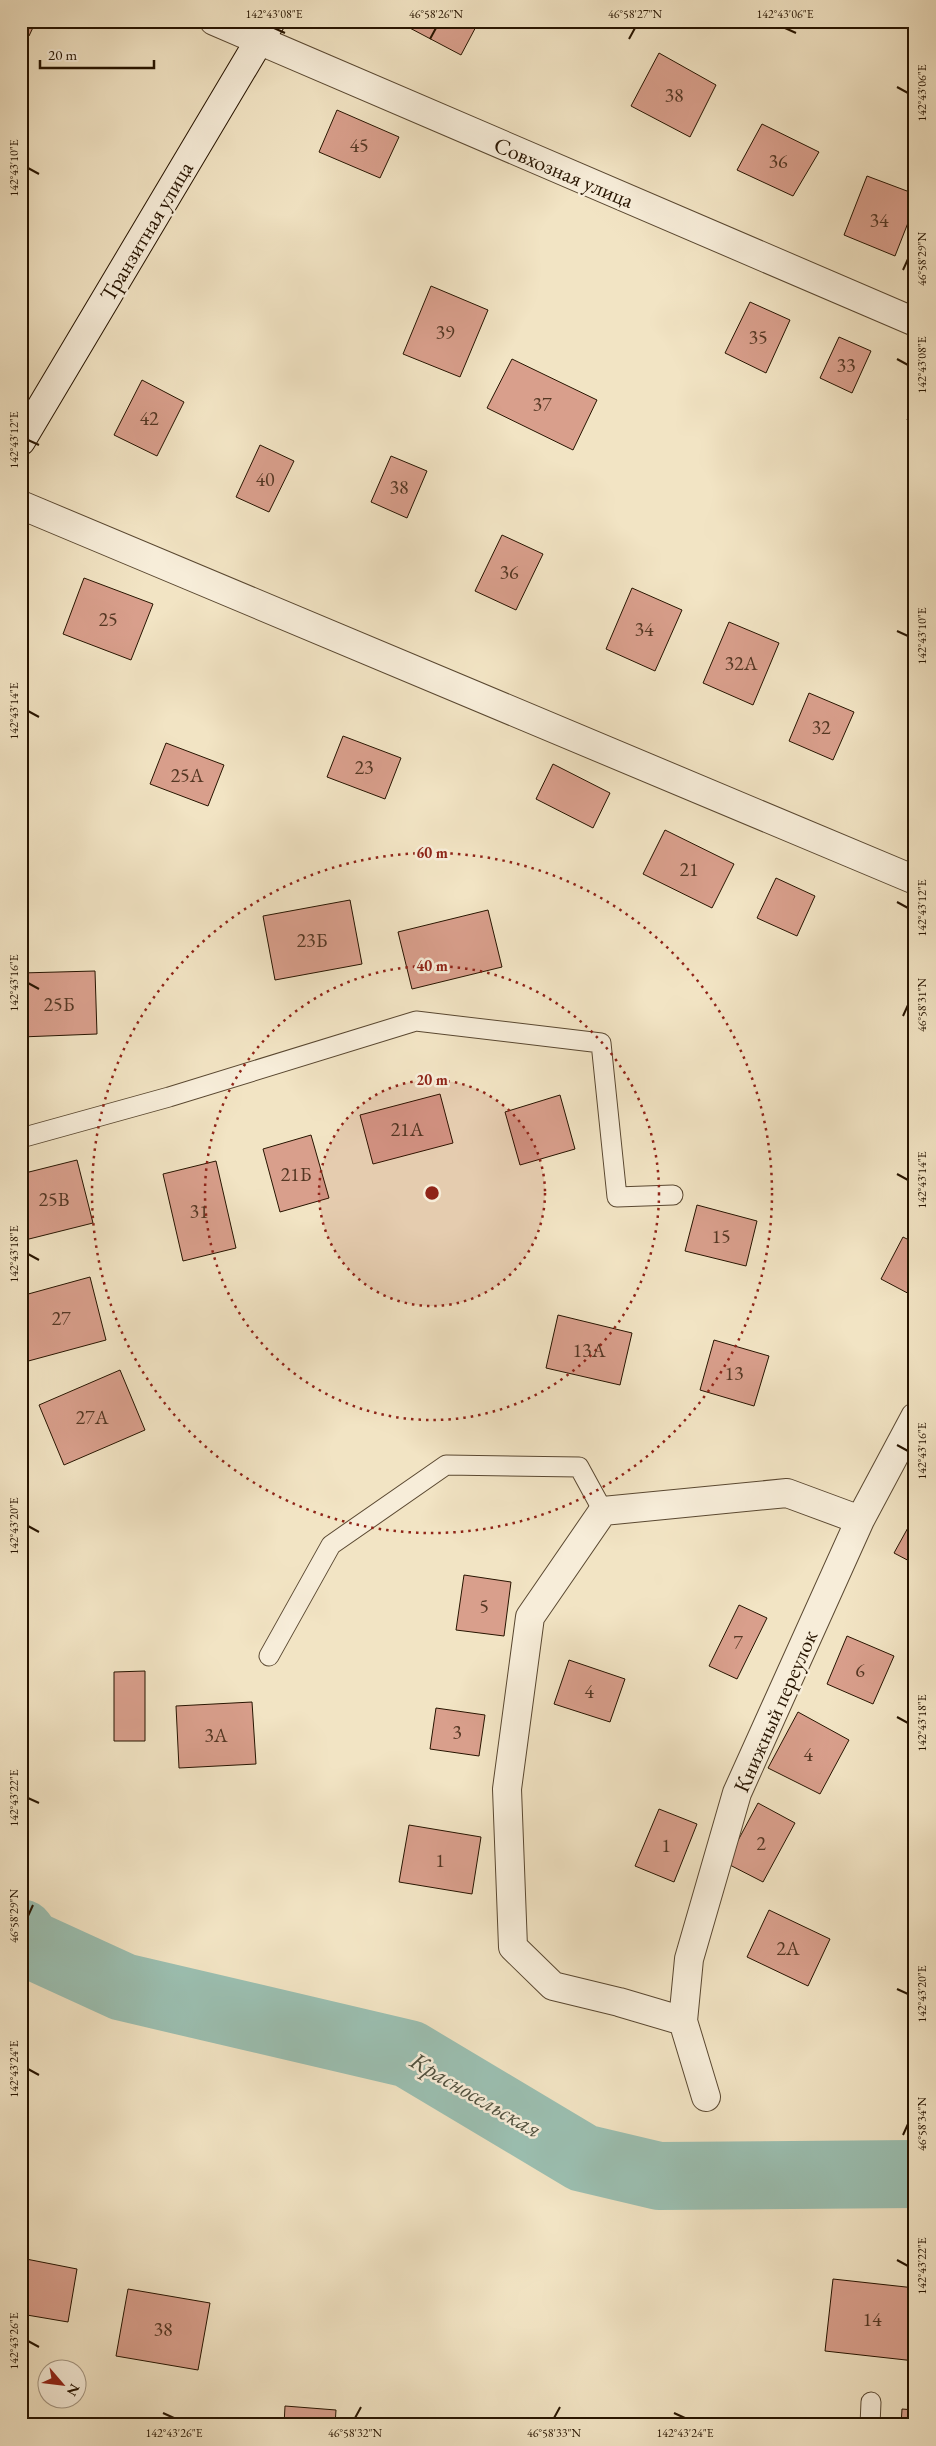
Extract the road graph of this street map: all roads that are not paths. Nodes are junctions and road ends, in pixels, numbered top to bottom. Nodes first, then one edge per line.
1 (214, 21) edge
2 (265, 31) edge
3 (915, 322) edge
4 (21, 441) edge
5 (21, 505) edge
6 (915, 880) edge
7 (21, 1138) edge
8 (674, 1195) dead end
9 (915, 1417) edge
10 (603, 1510) junction
11 (860, 1520) junction
12 (269, 1656) dead end
13 (683, 2021) junction
14 (706, 2097) dead end
15 (871, 2402) dead end
16 (870, 2425) edge

1 - 2 street, Совхозная улица
2 - 3 street, Совхозная улица
2 - 4 street, Транзитная улица
5 - 6 street
7 - 8 lane
9 - 11 street, Книжный переулок
10 - 11 street
10 - 12 lane
10 - 13 street
11 - 13 street, Книжный переулок
13 - 14 street
15 - 16 lane

